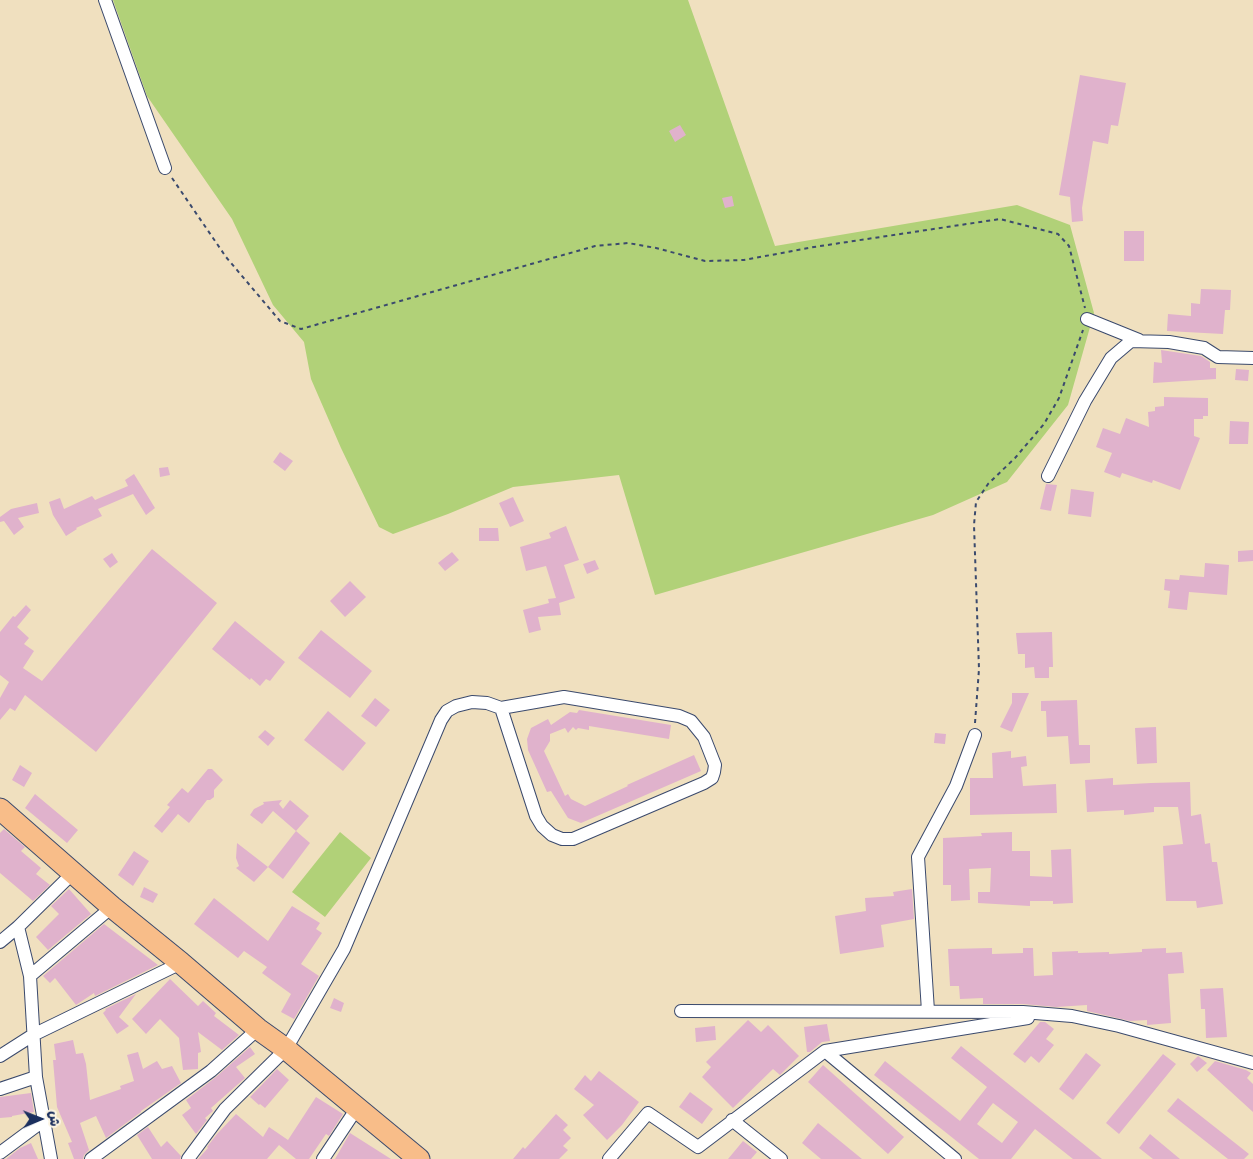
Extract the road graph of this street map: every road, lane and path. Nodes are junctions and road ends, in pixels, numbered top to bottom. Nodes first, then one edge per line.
1 (105, 0) edge
2 (165, 168) joint
3 (1087, 319) junction
4 (1141, 341) junction
5 (1253, 358) edge
6 (1048, 476) dead end
7 (501, 708) junction
8 (975, 735) joint
9 (3, 816) edge
10 (74, 873) junction
11 (112, 906) junction
12 (18, 926) junction
13 (0, 942) edge
14 (181, 963) junction
15 (30, 976) junction
16 (681, 1011) dead end
17 (928, 1012) junction
18 (1050, 1014) junction
19 (258, 1029) junction
20 (33, 1035) junction
21 (286, 1049) junction
22 (825, 1052) junction
23 (0, 1056) edge
24 (1253, 1063) edge
25 (36, 1077) junction
26 (0, 1089) edge
27 (357, 1108) junction
28 (732, 1120) junction
29 (43, 1122) junction
30 (0, 1153) edge
31 (51, 1159) edge
32 (91, 1159) edge
33 (188, 1159) edge
34 (323, 1159) edge
35 (419, 1159) edge
36 (609, 1159) edge
37 (781, 1159) edge
38 (955, 1159) edge

1 - 2 street
2 - 3 path
3 - 4 street
3 - 8 path
4 - 5 street
4 - 6 street
7 - 7 street
7 - 21 street
8 - 17 street
9 - 10 main road
10 - 11 main road
10 - 12 street
11 - 14 main road
11 - 15 street
12 - 13 street
12 - 15 street
14 - 19 main road
14 - 20 street
15 - 20 street
16 - 17 street
17 - 18 street
18 - 22 street
18 - 24 street
19 - 21 main road
19 - 32 street
20 - 23 street
20 - 25 street
21 - 27 main road
21 - 33 street
22 - 28 street
22 - 38 street
25 - 26 street
25 - 29 street
27 - 34 street
27 - 35 main road
28 - 36 street
28 - 37 street
29 - 30 street
29 - 31 street

